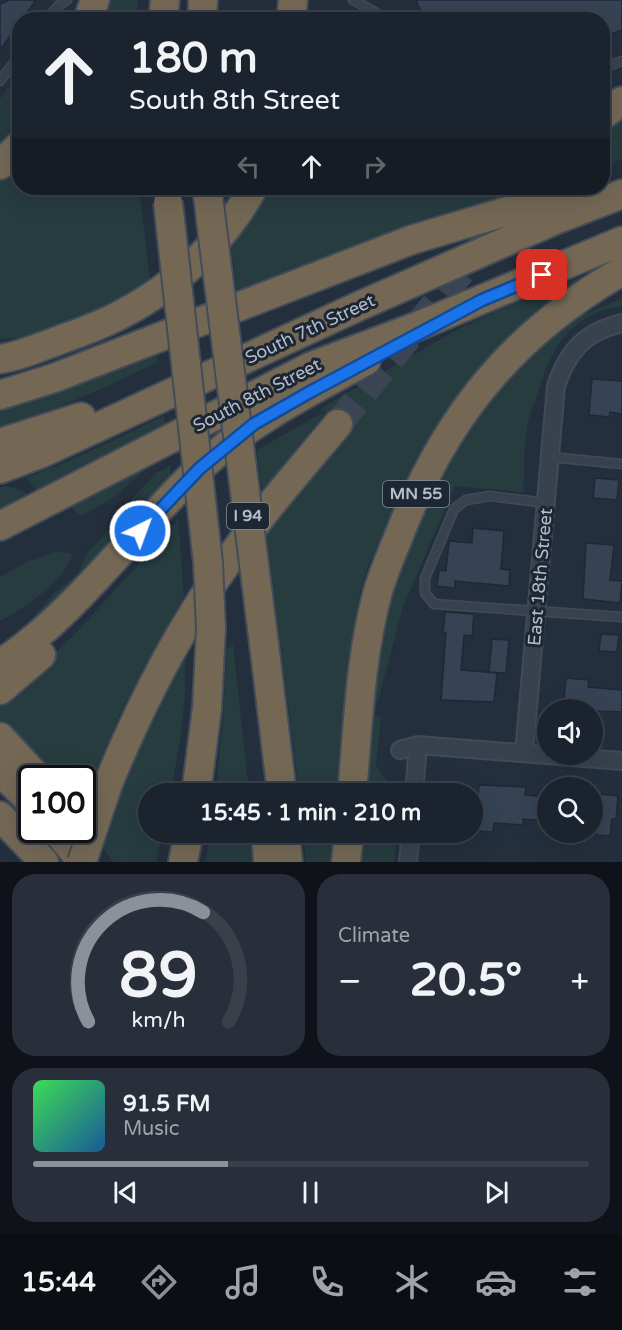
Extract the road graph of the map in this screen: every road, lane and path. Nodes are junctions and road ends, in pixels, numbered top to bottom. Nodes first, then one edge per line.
1 (67, 0) edge
2 (353, 0) edge
3 (53, 12) edge
4 (375, 12) edge
5 (12, 65) edge
6 (0, 81) edge
7 (12, 153) edge
8 (0, 165) edge
9 (622, 194) edge
10 (168, 195) edge
11 (208, 195) edge
12 (249, 195) edge
13 (562, 195) edge
14 (622, 241) edge
15 (622, 271) edge
16 (482, 300) junction
17 (357, 308) junction
18 (622, 323) edge
19 (48, 344) junction
20 (0, 346) edge
21 (0, 359) edge
22 (0, 395) edge
23 (338, 424) tunnel mouth
24 (0, 443) edge
25 (550, 457) junction
26 (622, 464) edge
27 (0, 469) edge
28 (547, 503) junction
29 (0, 526) edge
30 (537, 610) junction
31 (622, 617) edge
32 (264, 644) junction
33 (30, 653) junction
34 (0, 664) edge
35 (0, 690) edge
36 (0, 737) edge
37 (418, 744) junction
38 (400, 750) dead end
39 (524, 753) junction
40 (622, 761) edge
41 (26, 765) edge
42 (0, 771) edge
43 (197, 783) edge
44 (264, 783) edge
45 (281, 783) edge
46 (353, 783) edge
47 (415, 783) edge
48 (18, 789) edge
49 (0, 816) edge
50 (67, 843) edge
51 (89, 843) edge
52 (267, 843) edge
53 (286, 843) edge
54 (347, 843) edge
55 (410, 843) edge
56 (44, 862) edge
57 (82, 862) edge
58 (103, 862) edge
59 (268, 862) edge
60 (288, 862) edge
61 (346, 862) edge
62 (408, 862) edge

1 - 3 lane
2 - 4 lane
5 - 6 lane
7 - 8 highway
9 - 17 highway, South 7th Street
10 - 43 highway, I 94, bridge
11 - 32 highway, I 94, bridge
12 - 19 highway
13 - 22 highway
14 - 16 highway, South 8th Street
15 - 46 highway, MN 55
16 - 29 highway, South 8th Street
16 - 33 highway
17 - 24 highway
17 - 27 highway, South 7th Street
18 - 25 street, East 18th Street
19 - 20 highway
19 - 21 highway
23 - 57 highway, bridge
25 - 26 lane
25 - 28 street, East 18th Street
28 - 30 street, East 18th Street
28 - 30 lane
30 - 31 lane
30 - 39 street, East 18th Street
32 - 44 highway
32 - 45 highway, I 94
33 - 34 highway
33 - 35 highway
36 - 41 highway
37 - 38 street
37 - 39 street
37 - 47 street
39 - 40 street
42 - 48 highway
49 - 56 highway
50 - 57 highway
51 - 58 highway
52 - 59 highway
53 - 60 highway
54 - 61 highway
55 - 62 street

